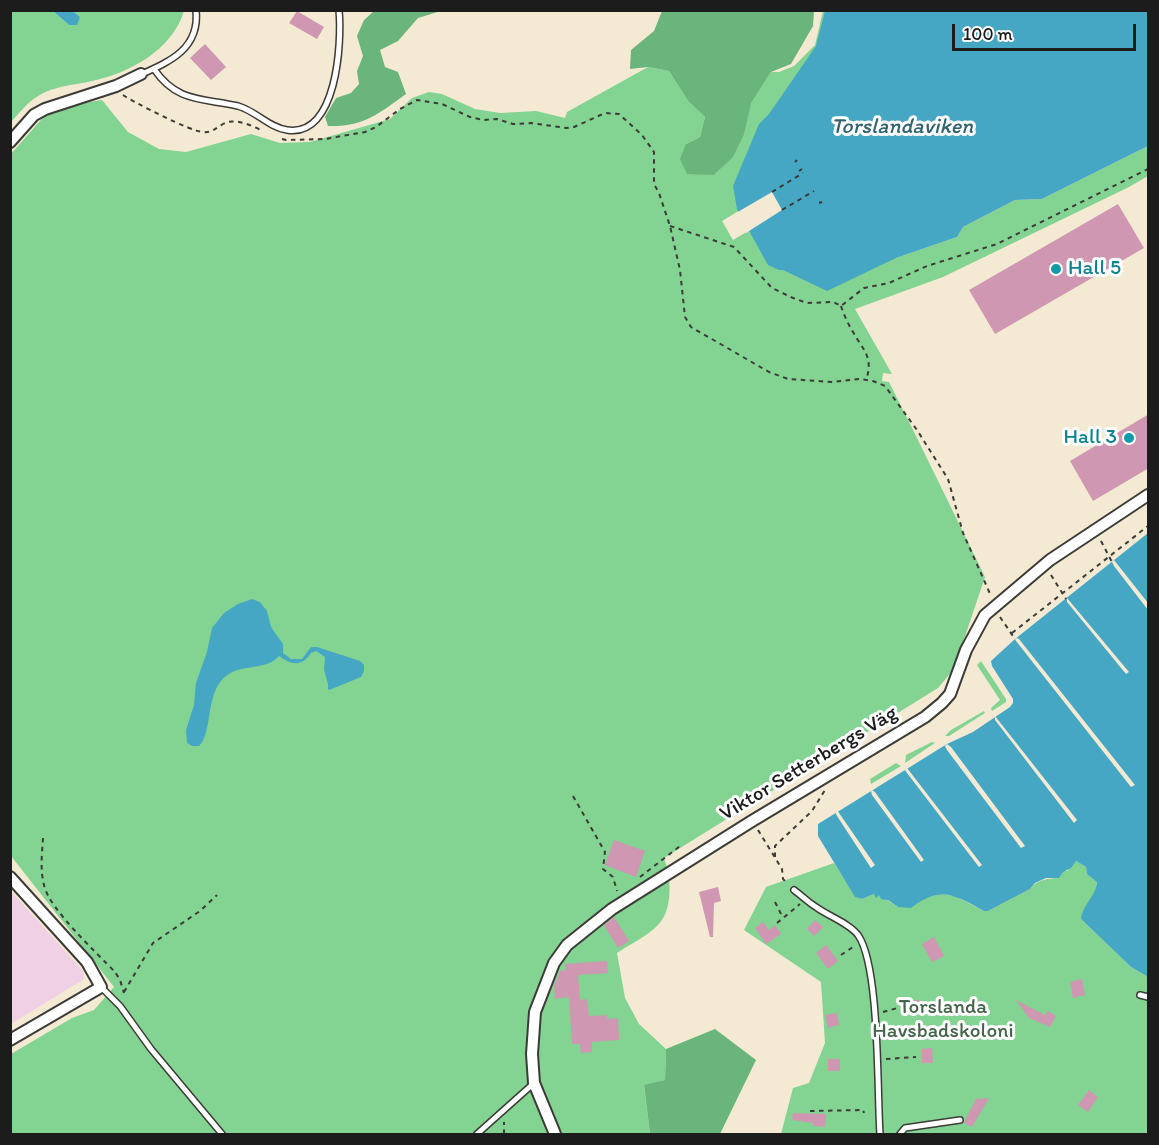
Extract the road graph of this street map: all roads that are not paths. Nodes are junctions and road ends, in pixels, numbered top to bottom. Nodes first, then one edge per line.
1 (196, 10) edge
2 (339, 10) edge
3 (153, 69) junction
4 (141, 74) joint
5 (10, 142) edge
6 (1149, 495) edge
7 (10, 877) edge
8 (794, 891) road end
9 (101, 987) junction
10 (1140, 995) dead end
11 (1149, 997) edge
12 (10, 1040) edge
13 (534, 1083) junction
14 (960, 1120) dead end
15 (222, 1134) edge
16 (477, 1134) edge
17 (555, 1134) edge
18 (880, 1134) edge
19 (900, 1134) edge

1 - 3 lane
2 - 3 lane
3 - 4 lane
4 - 5 street
6 - 13 street, Viktor Setterbergs Väg
7 - 9 street
8 - 18 lane
9 - 12 street
9 - 15 lane
10 - 11 lane
13 - 16 lane
13 - 17 street, Viktor Setterbergs Väg
14 - 19 lane

